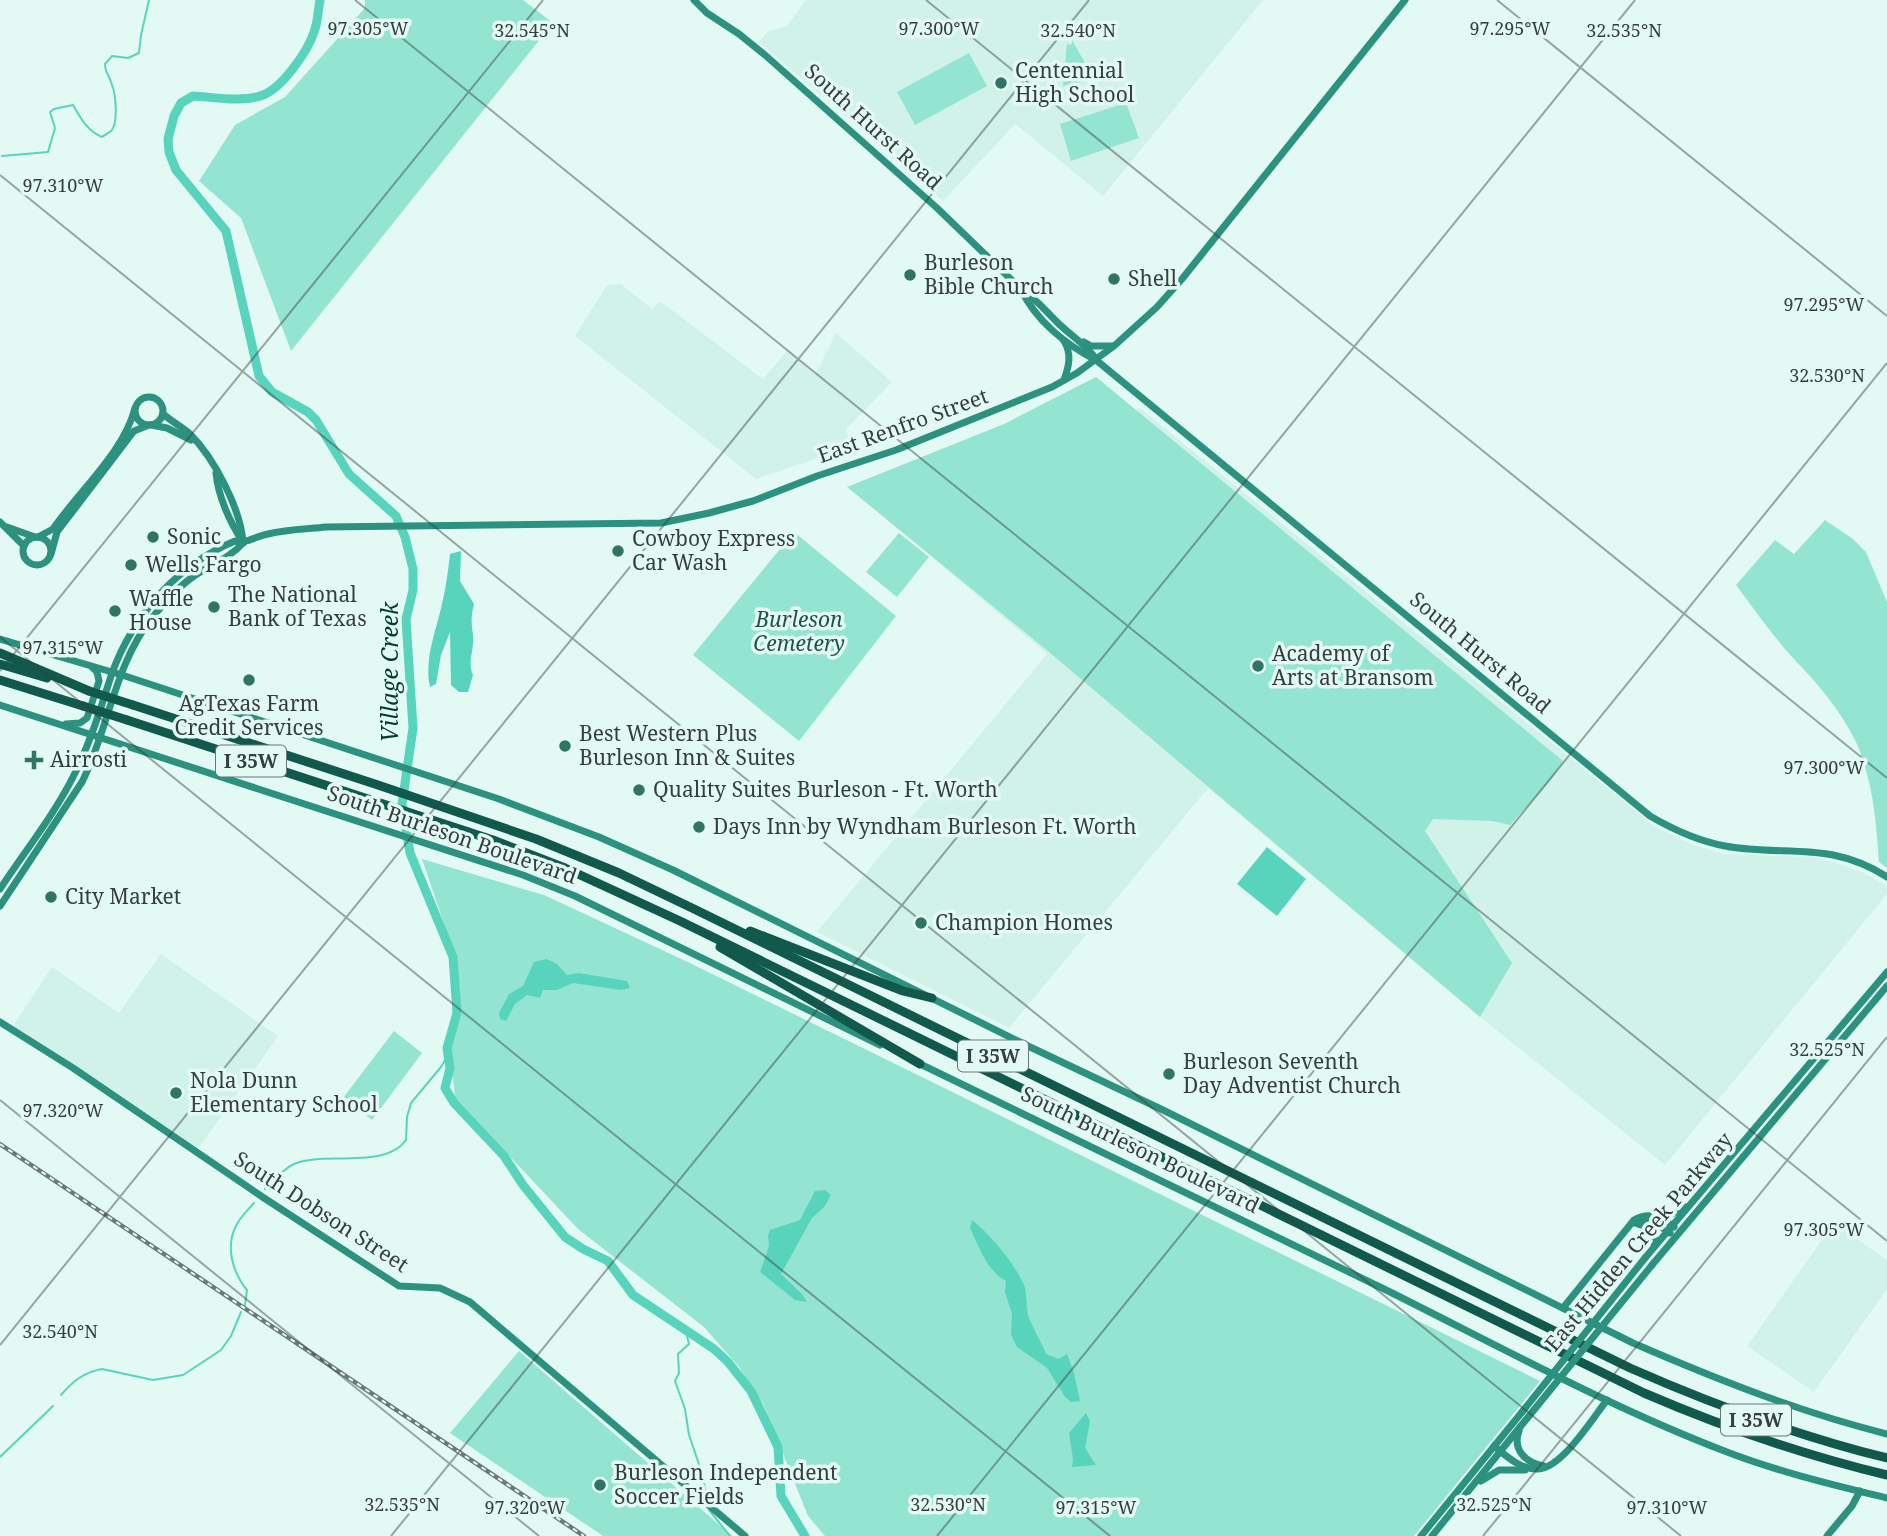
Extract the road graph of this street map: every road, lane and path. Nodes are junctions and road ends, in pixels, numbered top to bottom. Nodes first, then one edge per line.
1 (694, 0) edge
2 (1405, 0) edge
3 (1021, 289) junction
4 (1059, 335) junction
5 (1077, 339) junction
6 (1114, 346) junction
7 (1096, 360) junction
8 (1064, 380) junction
9 (135, 408) junction
10 (163, 414) junction
11 (150, 425) junction
12 (197, 444) junction
13 (2, 524) edge
14 (37, 537) junction
15 (243, 543) junction
16 (24, 547) junction
17 (51, 554) junction
18 (169, 584) junction
19 (147, 624) junction
20 (0, 639) edge
21 (0, 653) edge
22 (0, 664) edge
23 (92, 667) junction
24 (113, 673) junction
25 (122, 675) junction
26 (0, 680) edge
27 (89, 691) junction
28 (0, 705) edge
29 (62, 725) junction
30 (91, 734) junction
31 (101, 737) junction
32 (1887, 877) edge
33 (0, 889) edge
34 (0, 906) edge
35 (692, 908) junction
36 (680, 921) junction
37 (1887, 972) edge
38 (1887, 986) edge
39 (932, 998) junction
40 (0, 1022) edge
41 (920, 1064) junction
42 (1715, 1177) junction
43 (1657, 1216) junction
44 (1632, 1223) junction
45 (1670, 1228) junction
46 (1678, 1235) junction
47 (1654, 1247) junction
48 (1563, 1308) junction
49 (1607, 1400) junction
50 (1517, 1424) junction
51 (1887, 1434) edge
52 (1498, 1448) junction
53 (1887, 1458) edge
54 (1548, 1466) junction
55 (1535, 1469) junction
56 (1887, 1475) edge
57 (1860, 1492) junction
58 (1468, 1493) junction
59 (1887, 1498) edge
60 (746, 1536) edge
61 (1420, 1536) edge
62 (1432, 1536) edge
63 (1827, 1536) edge

1 - 3 main road, South Hurst Road
2 - 6 main road, East Renfro Street
3 - 4 main road, South Hurst Road
3 - 5 main road, South Hurst Road
4 - 7 main road, South Hurst Road
4 - 8 main road
5 - 6 main road
5 - 7 main road, South Hurst Road
6 - 7 main road, East Renfro Street
7 - 8 main road, East Renfro Street
7 - 32 main road, South Hurst Road
8 - 15 main road, East Renfro Street
9 - 10 main road
9 - 11 main road
9 - 14 main road
10 - 11 main road
10 - 12 main road
11 - 12 main road
11 - 17 main road
12 - 15 main road
13 - 14 main road
13 - 16 main road
14 - 16 main road
14 - 17 main road
15 - 18 main road, East Renfro Street
15 - 19 main road, East Renfro Street
16 - 17 main road
18 - 19 main road
18 - 24 main road, East Renfro Street
19 - 25 main road, East Renfro Street
20 - 23 main road
21 - 27 highway
22 - 27 highway, I 35W
23 - 24 main road
23 - 29 main road
24 - 25 main road
24 - 30 main road, East Renfro Street
25 - 31 main road, East Renfro Street
25 - 39 main road
26 - 36 highway, I 35W, bridge
27 - 35 highway, I 35W, bridge
28 - 29 main road, South Burleson Boulevard
29 - 30 main road, South Burleson Boulevard
30 - 31 main road, South Burleson Boulevard
30 - 33 main road
31 - 34 main road, East Renfro Street
31 - 41 main road, South Burleson Boulevard
35 - 39 highway
35 - 53 highway, I 35W
36 - 41 highway
36 - 56 highway, I 35W
37 - 42 main road, East Hidden Creek Parkway
38 - 46 main road, East Hidden Creek Parkway
39 - 48 main road
40 - 60 main road, South Dobson Street
41 - 49 main road, South Burleson Boulevard
42 - 43 main road
42 - 45 main road, East Hidden Creek Parkway
43 - 44 main road
43 - 45 main road
44 - 45 main road
44 - 47 main road
44 - 48 main road
45 - 46 main road
45 - 47 main road, East Hidden Creek Parkway
46 - 50 main road, East Hidden Creek Parkway, bridge
47 - 50 main road, East Hidden Creek Parkway, bridge
48 - 51 main road
49 - 54 main road
49 - 57 main road, South Burleson Boulevard
50 - 52 main road, East Hidden Creek Parkway
50 - 54 main road
52 - 55 main road
52 - 58 main road, East Hidden Creek Parkway
52 - 61 main road, East Hidden Creek Parkway
54 - 55 main road
55 - 58 main road
57 - 59 main road, South Burleson Boulevard
57 - 63 main road
58 - 62 main road, East Hidden Creek Parkway

